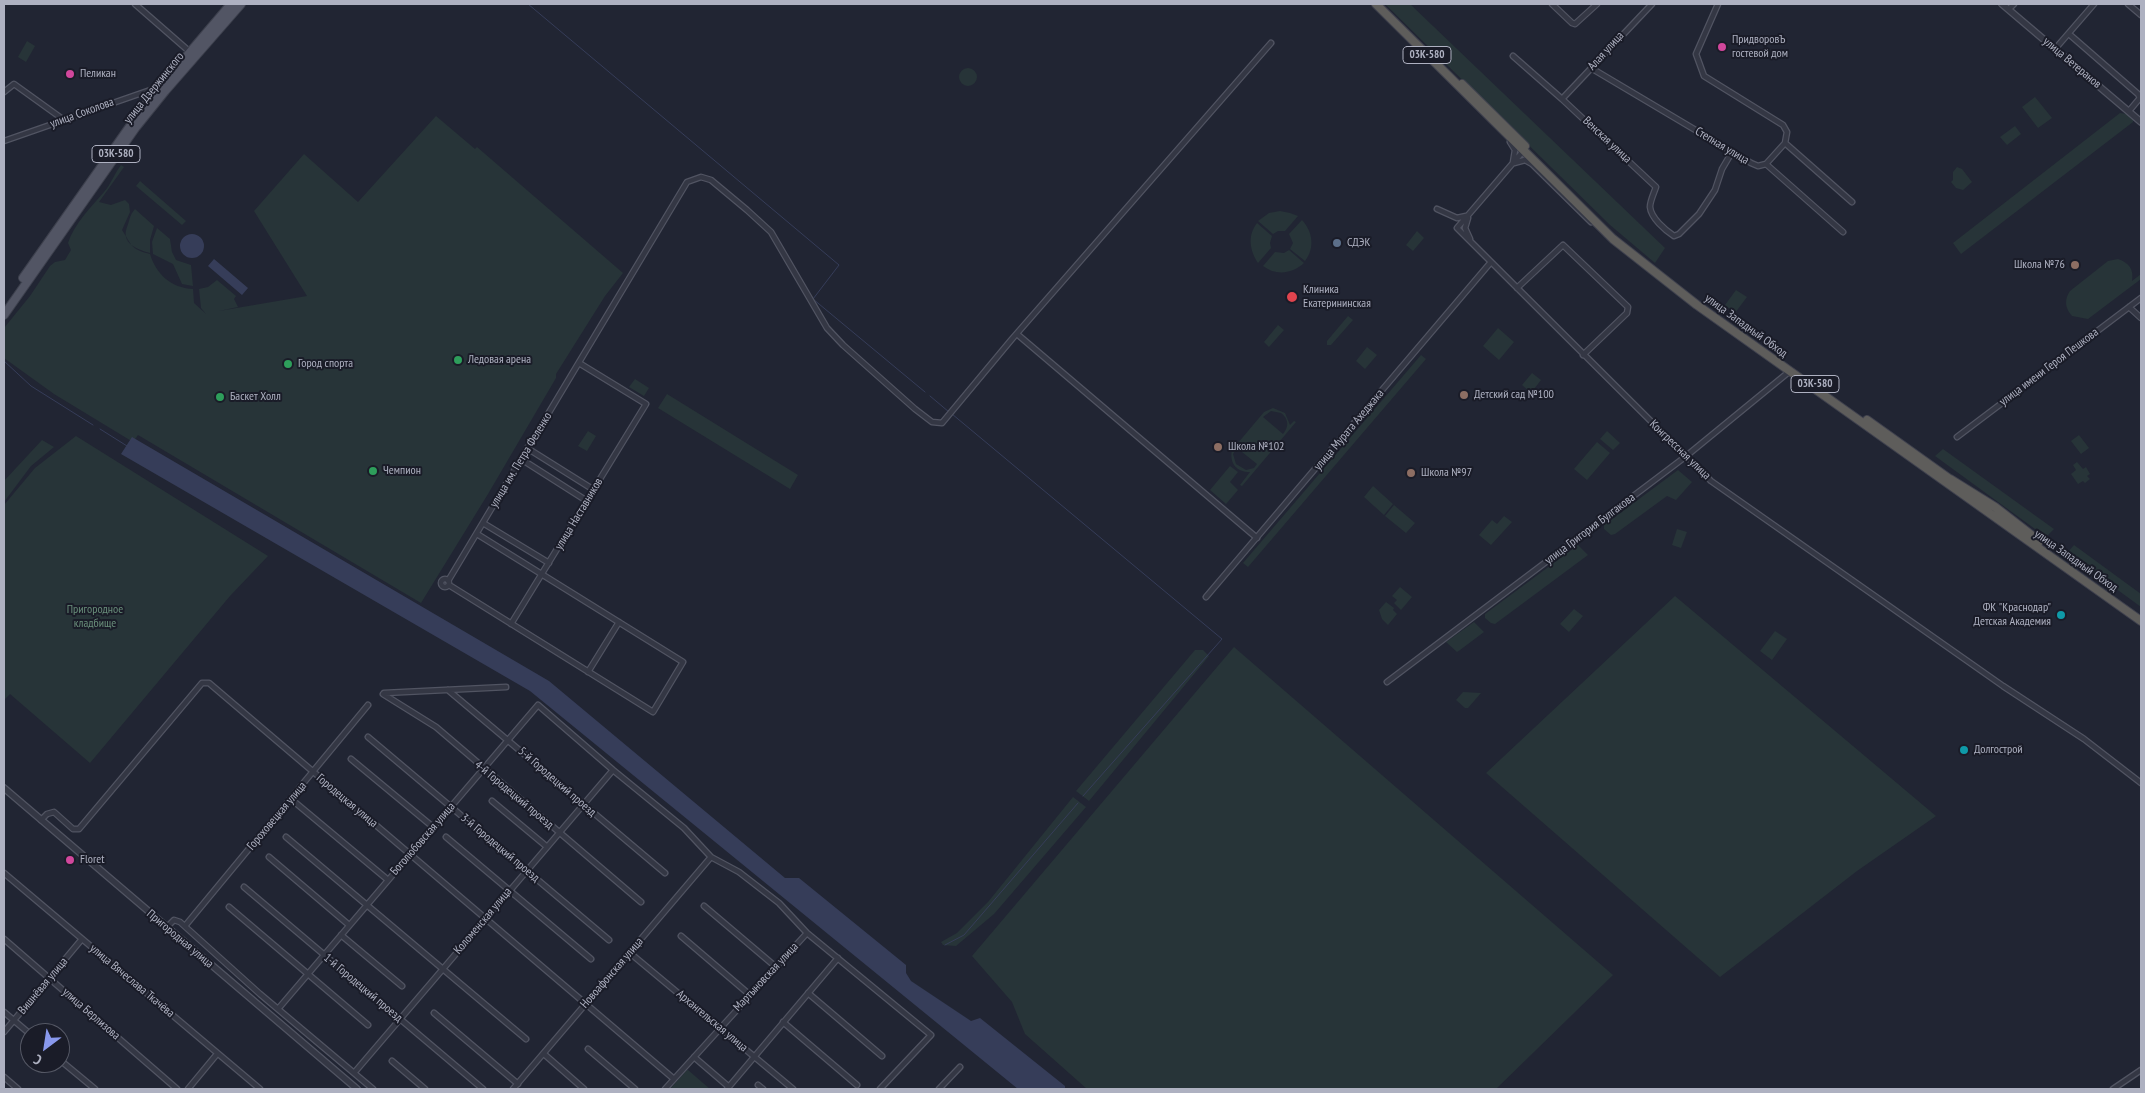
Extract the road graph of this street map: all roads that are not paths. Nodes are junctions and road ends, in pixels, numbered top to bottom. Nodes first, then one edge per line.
1 (135, 4) edge
2 (231, 4) edge
3 (241, 4) edge
4 (1376, 4) edge
5 (1382, 4) edge
6 (1552, 4) edge
7 (1597, 4) edge
8 (1652, 4) edge
9 (1718, 4) edge
10 (2004, 4) edge
11 (2094, 4) edge
12 (2128, 4) edge
13 (2011, 7) edge
14 (2141, 15) edge
15 (2069, 34) junction
16 (1271, 43) dead end
17 (2056, 49) junction
18 (190, 52) junction
19 (1513, 56) dead end
20 (1590, 68) junction
21 (1449, 78) junction
22 (160, 86) junction
23 (4, 92) edge
24 (1562, 99) junction
25 (2130, 110) junction
26 (64, 120) junction
27 (2141, 120) edge
28 (4, 141) edge
29 (1785, 143) junction
30 (1525, 150) junction
31 (1732, 152) junction
32 (1513, 163) junction
33 (1766, 164) junction
34 (1852, 202) dead end
35 (1438, 209) dead end
36 (1469, 214) junction
37 (1843, 232) dead end
38 (52, 241) junction
39 (1472, 243) junction
40 (1628, 253) junction
41 (1491, 262) junction
42 (1517, 288) junction
43 (2141, 298) edge
44 (4, 306) edge
45 (2128, 307) junction
46 (4, 315) edge
47 (2141, 318) edge
48 (1017, 334) junction
49 (1583, 354) junction
50 (579, 363) junction
51 (1790, 371) junction
52 (1957, 437) dead end
53 (528, 448) junction
54 (1685, 457) junction
55 (521, 459) junction
56 (594, 490) junction
57 (587, 501) junction
58 (483, 523) junction
59 (477, 534) junction
60 (1257, 538) junction
61 (549, 563) junction
62 (543, 574) junction
63 (1206, 597) dead end
64 (2141, 617) edge
65 (2141, 621) edge
66 (619, 622) junction
67 (511, 624) junction
68 (588, 672) junction
69 (1387, 682) dead end
70 (506, 687) dead end
71 (448, 690) junction
72 (368, 705) dead end
73 (368, 737) dead end
74 (508, 740) junction
75 (351, 759) dead end
76 (483, 769) junction
77 (612, 770) junction
78 (313, 772) junction
79 (2141, 783) edge
80 (4, 788) edge
81 (291, 799) junction
82 (492, 801) dead end
83 (583, 804) junction
84 (451, 806) junction
85 (41, 820) junction
86 (433, 827) junction
87 (558, 832) junction
88 (286, 837) dead end
89 (446, 837) dead end
90 (546, 846) junction
91 (410, 854) junction
92 (269, 857) dead end
93 (710, 857) junction
94 (526, 870) junction
95 (4, 873) edge
96 (665, 873) dead end
97 (388, 880) junction
98 (244, 887) dead end
99 (509, 890) junction
100 (641, 902) dead end
101 (367, 905) junction
102 (704, 906) dead end
103 (228, 907) dead end
104 (485, 918) junction
105 (350, 925) junction
106 (185, 926) junction
107 (167, 927) junction
108 (807, 932) junction
109 (341, 935) junction
110 (681, 936) dead end
111 (4, 939) edge
112 (82, 939) junction
113 (609, 940) dead end
114 (630, 953) junction
115 (324, 955) junction
116 (838, 958) junction
117 (590, 959) dead end
118 (776, 966) junction
119 (442, 969) junction
120 (308, 973) junction
121 (49, 978) junction
122 (402, 986) dead end
123 (808, 993) junction
124 (260, 994) junction
125 (750, 995) junction
126 (254, 1001) junction
127 (586, 1004) junction
128 (278, 1009) junction
129 (4, 1012) edge
130 (434, 1013) dead end
131 (400, 1019) junction
132 (14, 1020) junction
133 (783, 1022) junction
134 (20, 1025) edge
135 (368, 1025) dead end
136 (720, 1027) junction
137 (4, 1032) edge
138 (526, 1039) dead end
139 (588, 1049) dead end
140 (218, 1054) junction
141 (544, 1054) junction
142 (755, 1056) junction
143 (882, 1056) dead end
144 (694, 1057) junction
145 (392, 1061) dead end
146 (960, 1067) dead end
147 (70, 1068) edge
148 (2141, 1070) edge
149 (354, 1074) junction
150 (4, 1077) edge
151 (360, 1079) junction
152 (674, 1079) junction
153 (518, 1084) junction
154 (758, 1085) dead end
155 (857, 1085) dead end
156 (355, 1088) edge
157 (728, 1088) edge
158 (18, 1089) edge
159 (95, 1089) edge
160 (177, 1089) edge
161 (188, 1089) edge
162 (260, 1089) edge
163 (373, 1089) edge
164 (425, 1089) edge
165 (483, 1089) edge
166 (513, 1089) edge
167 (584, 1089) edge
168 (635, 1089) edge
169 (665, 1089) edge
170 (763, 1089) edge
171 (793, 1089) edge
172 (880, 1089) edge
173 (939, 1089) edge
174 (2113, 1089) edge

1 - 18 street
2 - 18 main road, улица Дзержинского / 03К-580
3 - 38 main road, улица Дзержинского / 03К-580
4 - 21 highway, улица Западный Обход / 03К-580
5 - 30 highway, улица Западный Обход / 03К-580
6 - 7 street
8 - 20 street, Алая улица
9 - 29 street
10 - 13 street, улица Ветеранов
11 - 15 street
12 - 14 street
13 - 17 street, улица Ветеранов
15 - 17 street
15 - 25 street
16 - 48 street
17 - 25 street, улица Ветеранов
18 - 22 main road, улица Дзержинского / 03К-580
19 - 24 street, Венская улица
20 - 24 street, Алая улица
20 - 31 street, Степная улица
21 - 30 highway, улица Западный Обход / 03К-580
21 - 32 street
22 - 26 street, улица Соколова
22 - 38 main road, улица Дзержинского / 03К-580
23 - 26 street
24 - 31 street, Венская улица
25 - 27 street, улица Ветеранов
26 - 28 street, улица Соколова
29 - 33 street
29 - 34 street
30 - 32 street
30 - 40 highway, улица Западный Обход / 03К-580
30 - 64 highway, улица Западный Обход / 03К-580
31 - 33 street, Степная улица
32 - 36 street
32 - 40 street
33 - 37 street, Степная улица
35 - 36 street
36 - 39 street
36 - 39 street, Конгрессная улица
38 - 44 main road, улица Дзержинского / 03К-580
38 - 46 main road, улица Дзержинского / 03К-580
39 - 41 street, Конгрессная улица
40 - 51 highway, улица Западный Обход / 03К-580
41 - 42 street, Конгрессная улица
41 - 60 street, улица Мурата Ахеджака
42 - 49 street, Конгрессная улица
42 - 49 street
43 - 45 street, улица имени Героя Пешкова
45 - 47 street
45 - 52 street, улица имени Героя Пешкова
48 - 50 street, улица им. Петра Феленко
48 - 60 street
49 - 54 street, Конгрессная улица
50 - 53 street, улица им. Петра Феленко
50 - 56 street, улица Наставников
51 - 54 street, улица Григория Булгакова
51 - 65 highway, улица Западный Обход / 03К-580
53 - 55 street, улица им. Петра Феленко
53 - 56 street
54 - 69 street, улица Григория Булгакова
54 - 79 street, Конгрессная улица
55 - 57 street
55 - 58 street, улица им. Петра Феленко
56 - 57 street, улица Наставников
57 - 61 street, улица Наставников
58 - 59 street, улица им. Петра Феленко
58 - 61 street
59 - 62 street
59 - 67 street, улица им. Петра Феленко
60 - 63 street, улица Мурата Ахеджака
61 - 62 street, улица Наставников
62 - 66 street
62 - 67 street, улица Наставников
66 - 68 street
66 - 68 street
67 - 68 street
70 - 71 street
71 - 74 street, 5-й Городецкий проезд
71 - 76 street, 4-й Городецкий проезд
72 - 78 street, Гороховецкая улица
73 - 84 street, 3-й Городецкий проезд
74 - 76 street, Боголюбовская улица
74 - 77 street, Боголюбовская улица
74 - 83 street, 5-й Городецкий проезд
75 - 86 street
76 - 84 street, Боголюбовская улица
76 - 87 street, 4-й Городецкий проезд
77 - 83 street, Коломенская улица
77 - 93 street
78 - 81 street, Гороховецкая улица
78 - 85 street, Городецкая улица
78 - 91 street, Городецкая улица
80 - 85 street, Пригородная улица
81 - 97 street
81 - 106 street, Гороховецкая улица
82 - 90 street
83 - 87 street, Коломенская улица
83 - 96 street, 5-й Городецкий проезд
84 - 86 street, Боголюбовская улица
84 - 94 street, 3-й Городецкий проезд
85 - 107 street, Пригородная улица
86 - 91 street, Боголюбовская улица
87 - 90 street, Коломенская улица
87 - 100 street, 4-й Городецкий проезд
88 - 101 street
89 - 99 street
90 - 94 street, Коломенская улица
91 - 97 street, Боголюбовская улица
91 - 104 street, Городецкая улица
92 - 105 street
93 - 108 street
93 - 114 street, Новоафонская улица
94 - 99 street, Коломенская улица
94 - 113 street, 3-й Городецкий проезд
95 - 112 street, улица Вячеслава Ткачёва
97 - 101 street, Боголюбовская улица
98 - 115 street, 1-й Городецкий проезд
99 - 104 street, Коломенская улица
99 - 117 street
101 - 105 street, Боголюбовская улица
101 - 119 street
102 - 118 street
103 - 120 street
104 - 119 street, Коломенская улица
104 - 127 street, Городецкая улица
105 - 109 street, Боголюбовская улица
106 - 107 street
106 - 124 street
107 - 126 street, Пригородная улица
108 - 116 street
108 - 118 street, Мартыновская улица
109 - 115 street, Боголюбовская улица
109 - 122 street
110 - 125 street
111 - 121 street, улица Берлизова
112 - 121 street, Вишнёвая улица
112 - 140 street, улица Вячеслава Ткачёва
114 - 127 street, Новоафонская улица
114 - 136 street, Архангельская улица
115 - 120 street, Боголюбовская улица
115 - 131 street, 1-й Городецкий проезд
116 - 123 street
116 - 172 street
118 - 125 street, Мартыновская улица
119 - 131 street, Коломенская улица
119 - 138 street
120 - 128 street, Боголюбовская улица
120 - 135 street
121 - 132 street, Вишнёвая улица
121 - 160 street, улица Берлизова
123 - 133 street
123 - 143 street
124 - 126 street
124 - 128 street
125 - 136 street, Мартыновская улица
126 - 156 street, Пригородная улица
127 - 141 street, Новоафонская улица
127 - 152 street, Городецкая улица
128 - 149 street
129 - 132 street
130 - 153 street
131 - 149 street, Коломенская улица
131 - 165 street, 1-й Городецкий проезд
132 - 134 street
132 - 137 street, Вишнёвая улица
133 - 142 street
133 - 155 street
136 - 142 street, Архангельская улица
136 - 144 street, Мартыновская улица
139 - 168 street
140 - 161 street
140 - 162 street, улица Вячеслава Ткачёва
141 - 153 street, Новоафонская улица
141 - 167 street
142 - 157 street
142 - 171 street, Архангельская улица
144 - 152 street, Мартыновская улица
144 - 157 street
145 - 164 street
146 - 173 street
147 - 159 street
148 - 174 street
149 - 151 street
150 - 158 street
151 - 156 street
151 - 163 street
152 - 169 street, Мартыновская улица
153 - 166 street, Новоафонская улица
154 - 170 street

